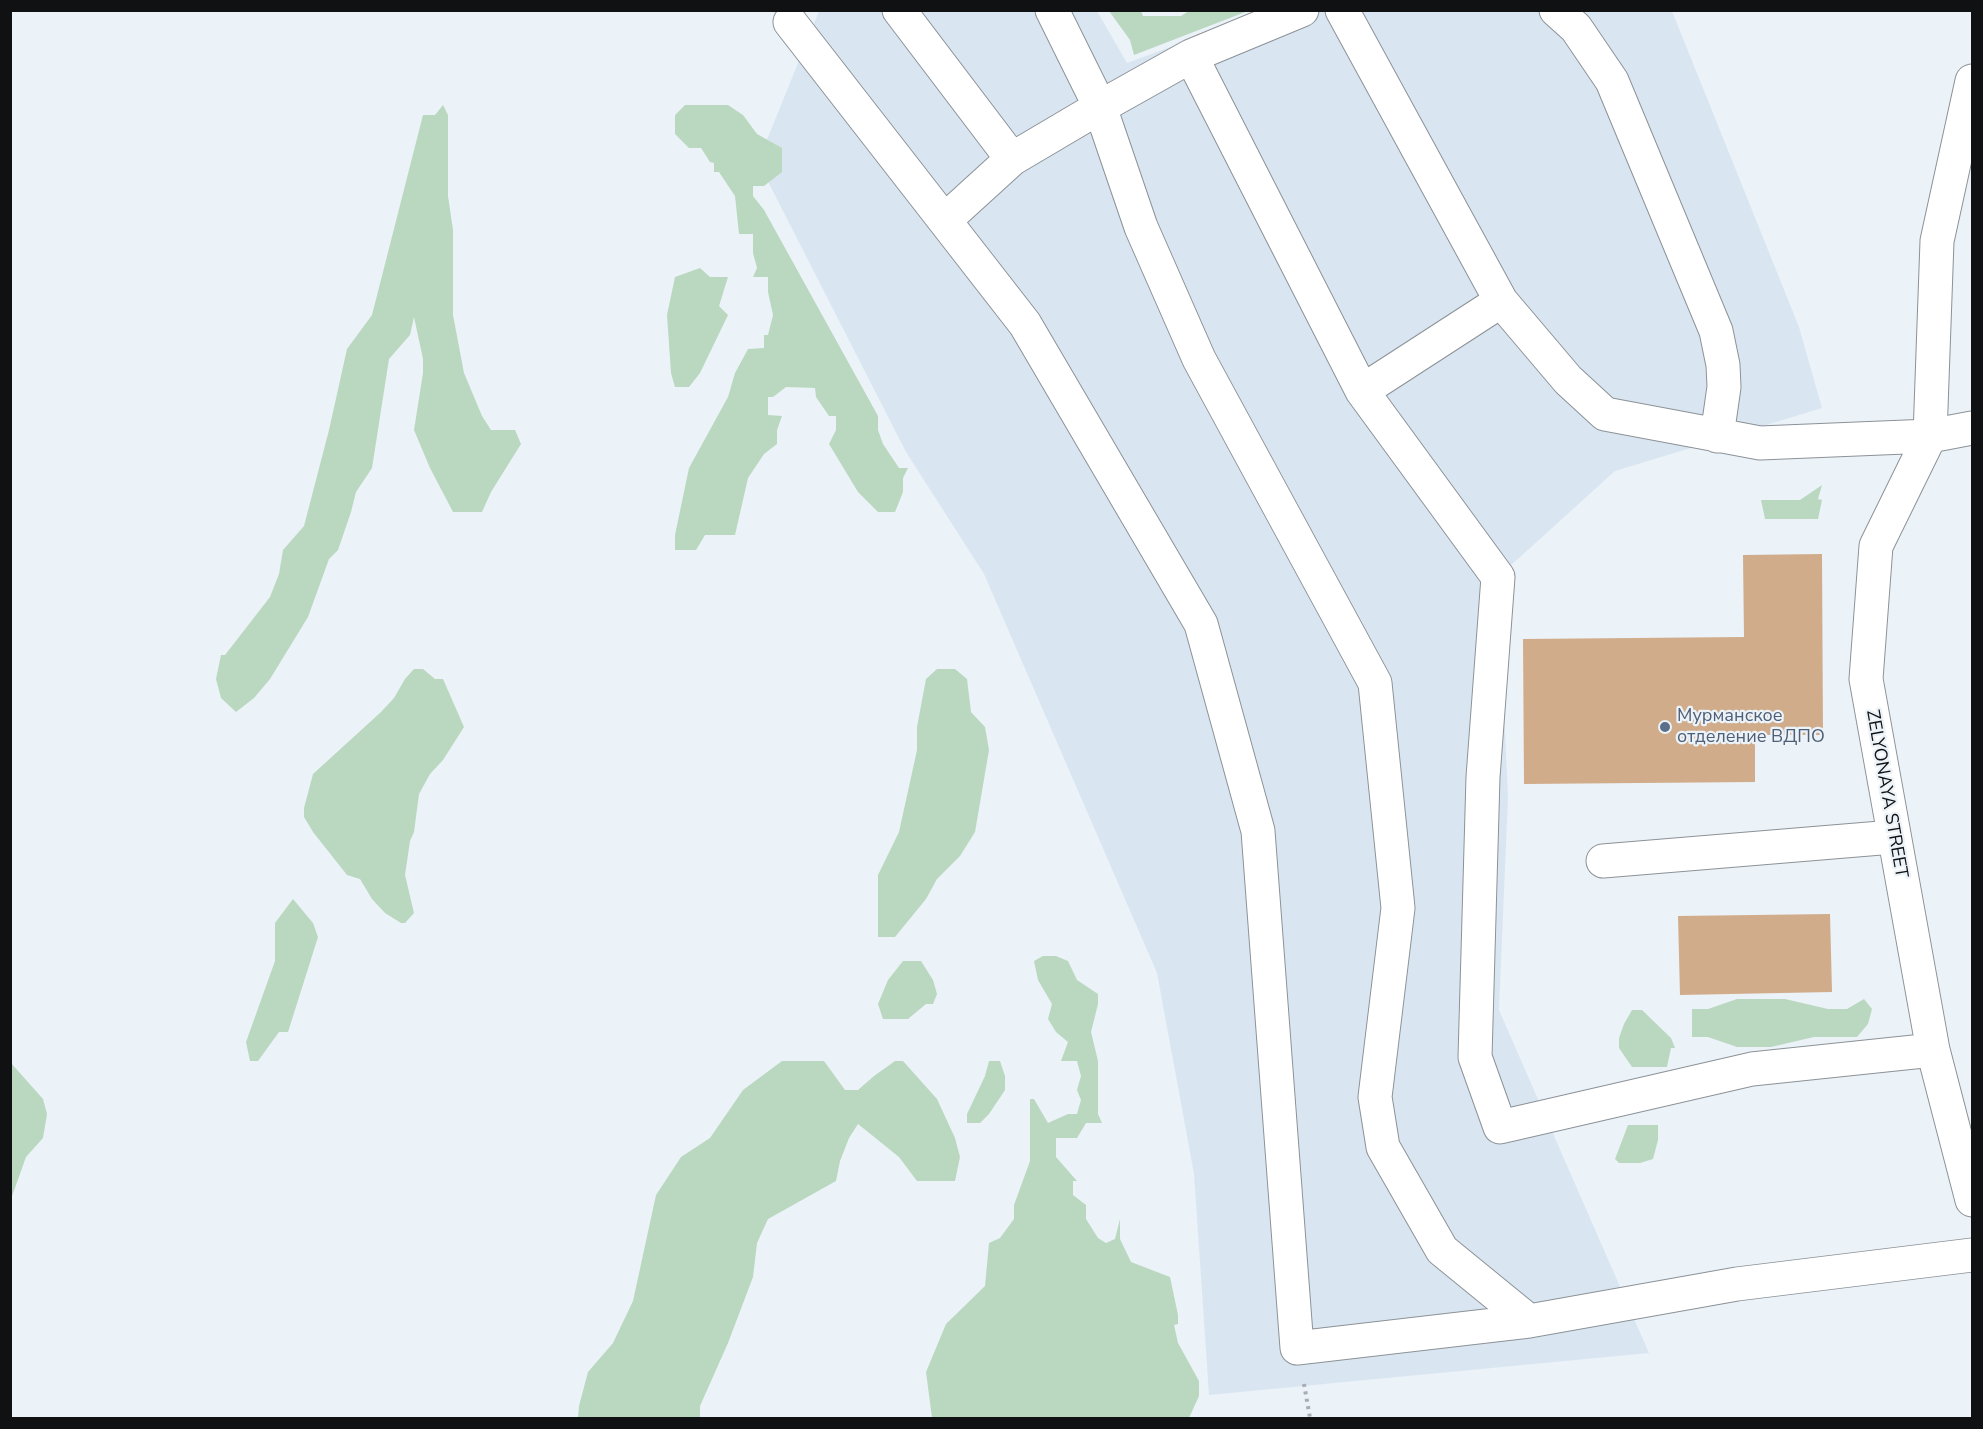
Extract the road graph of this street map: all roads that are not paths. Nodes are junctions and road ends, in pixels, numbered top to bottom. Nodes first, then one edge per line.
1 (899, 10) edge
2 (1052, 10) edge
3 (1302, 10) edge
4 (1342, 10) edge
5 (1556, 10) edge
6 (790, 22) dead end
7 (1191, 56) junction
8 (1972, 81) edge
9 (1100, 107) junction
10 (1012, 159) junction
11 (945, 220) junction
12 (1501, 301) junction
13 (1362, 391) junction
14 (1972, 428) edge
15 (1717, 436) junction
16 (1930, 436) junction
17 (1893, 837) junction
18 (1603, 861) dead end
19 (1933, 1050) junction
20 (1972, 1200) edge
21 (1972, 1255) edge
22 (1529, 1321) junction

1 - 10 street
2 - 9 street
3 - 7 street
4 - 12 street
5 - 15 street
6 - 11 street
7 - 9 street
7 - 13 street
8 - 16 street
9 - 10 street
9 - 22 street
10 - 11 street
11 - 22 street
12 - 13 street
12 - 15 street
13 - 19 street
14 - 16 street
15 - 16 street
16 - 17 street, ZELYONAYA STREET
17 - 18 street
17 - 19 street, ZELYONAYA STREET
19 - 20 street, ZELYONAYA STREET
21 - 22 street

